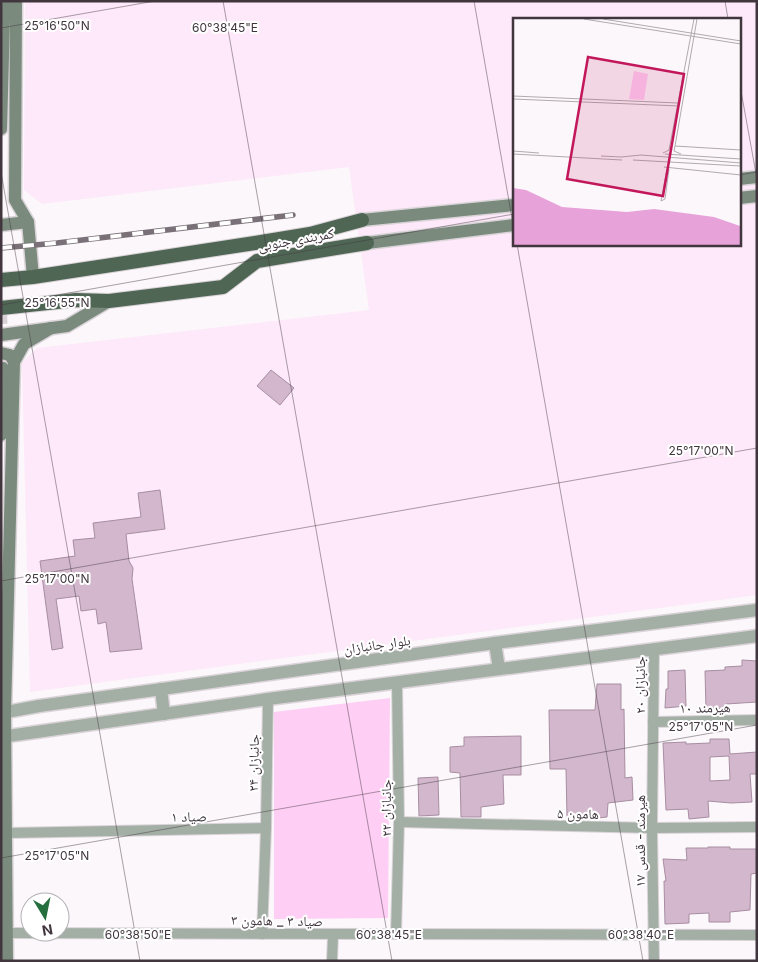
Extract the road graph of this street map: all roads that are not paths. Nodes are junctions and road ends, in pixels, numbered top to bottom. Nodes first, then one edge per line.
1 (9, 1) edge
2 (16, 1) edge
3 (1, 128) edge
4 (757, 177) edge
5 (740, 179) edge
6 (757, 196) edge
7 (740, 198) edge
8 (513, 205) edge
9 (411, 215) junction
10 (362, 220) joint
11 (28, 222) junction
12 (1, 225) edge
13 (513, 225) edge
14 (310, 234) junction
15 (414, 237) junction
16 (367, 242) joint
17 (313, 252) junction
18 (33, 277) junction
19 (1, 280) edge
20 (109, 301) junction
21 (1, 308) edge
22 (51, 328) junction
23 (1, 335) edge
24 (1, 353) edge
25 (8, 365) junction
26 (1, 435) edge
27 (1, 610) edge
28 (757, 610) edge
29 (757, 636) edge
30 (7, 639) junction
31 (495, 642) junction
32 (654, 649) junction
33 (499, 669) junction
34 (397, 682) junction
35 (161, 689) junction
36 (268, 699) junction
37 (3, 713) edge
38 (164, 714) junction
39 (757, 720) edge
40 (653, 722) junction
41 (4, 737) edge
42 (399, 822) junction
43 (757, 827) edge
44 (266, 828) junction
45 (652, 828) junction
46 (7, 833) junction
47 (8, 933) junction
48 (262, 934) junction
49 (332, 934) junction
50 (396, 934) junction
51 (653, 935) junction
52 (757, 935) edge
53 (7, 961) edge
54 (332, 961) edge
55 (654, 961) edge

1 - 3 main road
2 - 11 main road
4 - 5 main road
6 - 7 main road
8 - 9 main road, کمربندی جنوبی
9 - 10 main road, کمربندی جنوبی
9 - 15 main road
10 - 14 highway, کمربندی جنوبی
11 - 12 main road
11 - 18 main road
13 - 15 main road, کمربندی جنوبی
14 - 17 highway
14 - 18 highway, کمربندی جنوبی
15 - 16 main road, کمربندی جنوبی
16 - 17 highway, کمربندی جنوبی
17 - 20 highway, کمربندی جنوبی
18 - 19 highway, کمربندی جنوبی
20 - 21 highway, کمربندی جنوبی
20 - 22 main road
22 - 23 main road
22 - 25 main road
24 - 25 main road
25 - 26 main road
25 - 30 main road
27 - 30 main road
28 - 31 street, بلوار جانبازان
29 - 32 street
30 - 37 main road
31 - 33 street
31 - 35 street, بلوار جانبازان
32 - 33 street
32 - 40 street, جانبازان ۲۰
33 - 34 street
34 - 36 street
34 - 42 street, جانبازان ۲۲
35 - 37 street, بلوار جانبازان
35 - 38 street
36 - 38 street
36 - 44 street, جانبازان ۲۴
37 - 41 main road
38 - 41 street
39 - 40 street, هیرمند ۱۰
40 - 45 street, هیرمند - قدس ۱۷
41 - 46 main road
42 - 45 street, هامون ۵
42 - 50 street, جانبازان ۲۲
43 - 45 street, هامون ۵
44 - 46 street, صیاد ۱
44 - 48 street
45 - 51 street, هیرمند - قدس ۱۷
46 - 47 main road
47 - 48 street, صیاد ۳ _ هامون ۳
47 - 53 main road
48 - 49 street, صیاد ۳ _ هامون ۳
49 - 50 street, صیاد ۳ _ هامون ۳
49 - 54 street
50 - 51 street, صیاد ۳ _ هامون ۳
51 - 52 street, صیاد ۳ _ هامون ۳
51 - 55 street, هیرمند - قدس ۱۷

